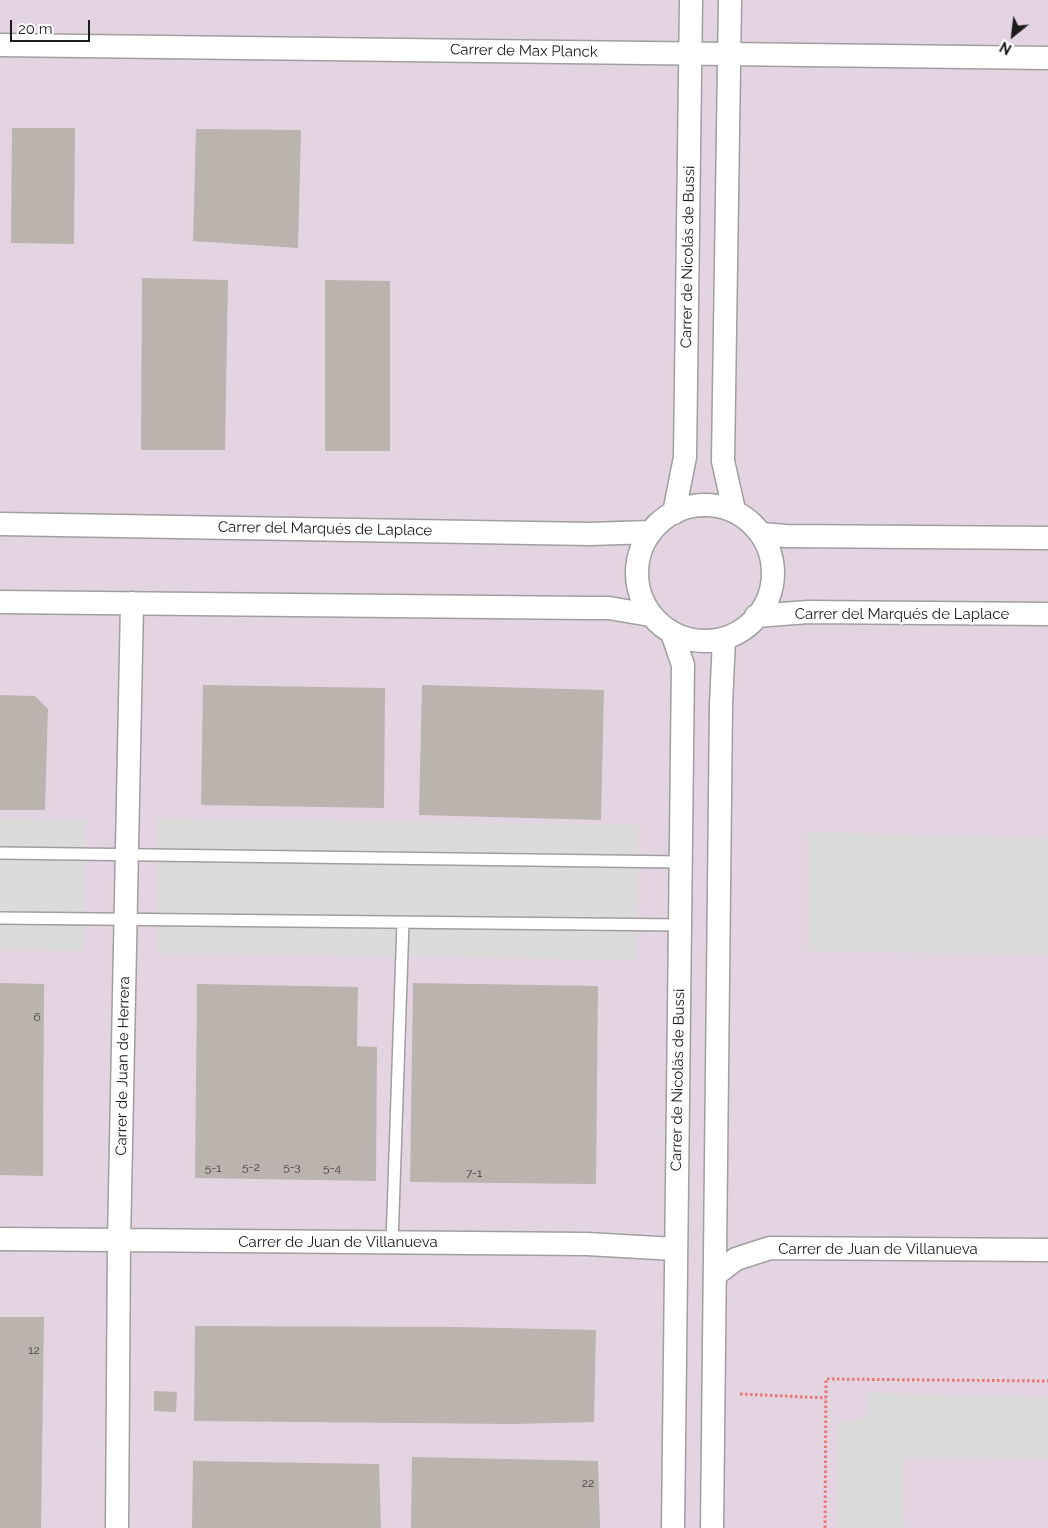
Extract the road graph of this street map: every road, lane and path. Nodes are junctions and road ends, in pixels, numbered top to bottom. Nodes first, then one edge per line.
1 (691, 0) edge
2 (730, 0) edge
3 (0, 45) edge
4 (690, 53) junction
5 (729, 54) junction
6 (1048, 58) edge
7 (734, 510) junction
8 (674, 513) junction
9 (0, 524) edge
10 (651, 532) junction
11 (761, 534) junction
12 (1048, 538) edge
13 (0, 602) edge
14 (132, 603) junction
15 (1048, 614) edge
16 (650, 615) junction
17 (756, 616) junction
18 (672, 633) junction
19 (724, 639) junction
20 (0, 853) edge
21 (128, 855) junction
22 (681, 862) junction
23 (0, 918) edge
24 (126, 919) junction
25 (403, 922) junction
26 (680, 925) junction
27 (0, 1239) edge
28 (120, 1241) junction
29 (392, 1243) junction
30 (675, 1249) junction
31 (1048, 1250) edge
32 (715, 1274) junction
33 (1048, 1382) edge
34 (740, 1394) dead end
35 (826, 1398) junction
36 (117, 1528) edge
37 (673, 1528) edge
38 (712, 1528) edge
39 (825, 1528) edge

1 - 4 street, Carrer de Nicolás de Bussi
2 - 5 street
3 - 4 street, Carrer de Max Planck
4 - 5 street, Carrer de Max Planck
4 - 8 street, Carrer de Nicolás de Bussi
5 - 6 street, Carrer de Max Planck
5 - 7 street
7 - 8 street
7 - 11 street
8 - 10 street
9 - 10 street, Carrer del Marqués de Laplace
10 - 16 street
11 - 12 street
11 - 17 street
13 - 14 street
14 - 16 street
14 - 21 street, Carrer de Juan de Herrera
15 - 17 street, Carrer del Marqués de Laplace
16 - 18 street
17 - 19 street
18 - 19 street
18 - 22 street, Carrer de Nicolás de Bussi
19 - 32 street
20 - 21 lane
21 - 22 lane
21 - 24 street, Carrer de Juan de Herrera
22 - 26 street, Carrer de Nicolás de Bussi
23 - 24 lane
24 - 25 lane
24 - 28 street, Carrer de Juan de Herrera
25 - 26 lane
25 - 29 lane
26 - 30 street, Carrer de Nicolás de Bussi
27 - 28 street, Carrer de Juan de Villanueva
28 - 29 street, Carrer de Juan de Villanueva
28 - 36 street, Carrer de Juan de Herrera
29 - 30 street, Carrer de Juan de Villanueva
30 - 37 street, Carrer de Nicolás de Bussi
31 - 32 street, Carrer de Juan de Villanueva
32 - 38 street
33 - 35 path
34 - 35 path
35 - 39 path

